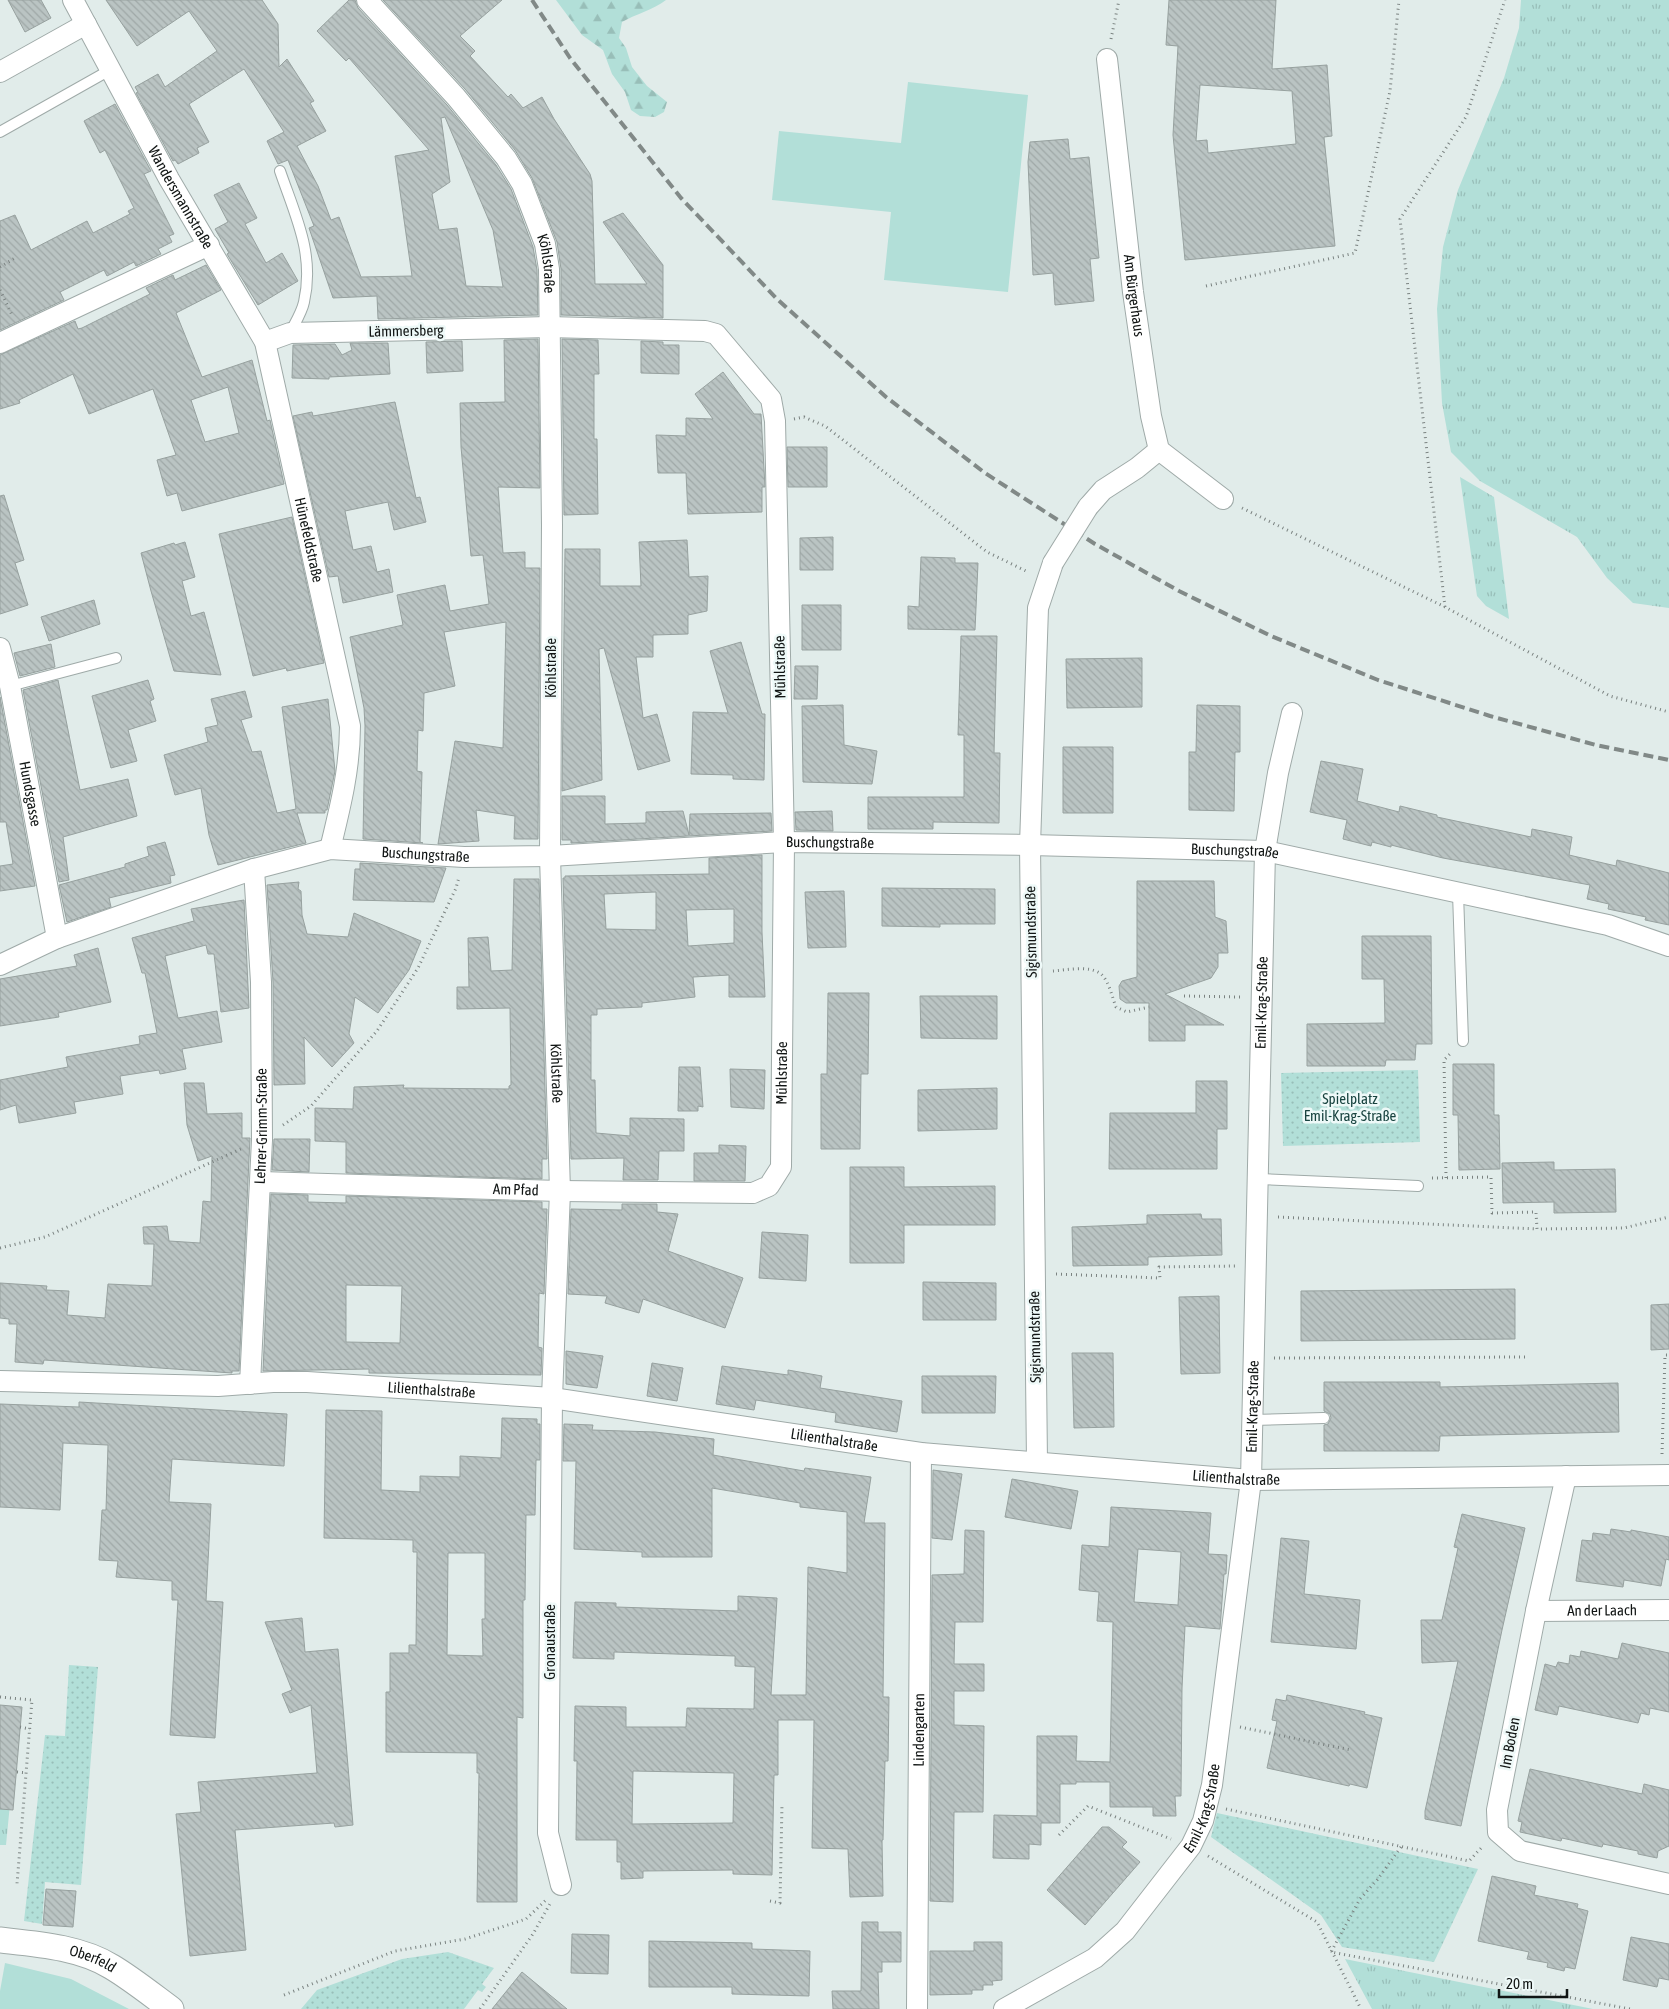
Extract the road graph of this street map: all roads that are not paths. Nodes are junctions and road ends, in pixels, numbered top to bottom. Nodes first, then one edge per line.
1 (73, 0) edge
2 (367, 0) edge
3 (86, 24) junction
4 (1107, 59) road end
5 (110, 70) junction
6 (0, 72) edge
7 (0, 132) edge
8 (280, 171) dead end
9 (209, 245) junction
10 (548, 327) junction
11 (290, 333) junction
12 (265, 342) junction
13 (0, 343) edge
14 (1159, 450) junction
15 (1223, 499) road end
16 (0, 648) edge
17 (116, 658) dead end
18 (10, 686) junction
19 (1292, 713) dead end
20 (784, 842) junction
21 (1030, 845) junction
22 (330, 849) junction
23 (1265, 850) junction
24 (550, 856) junction
25 (254, 869) junction
26 (1458, 893) junction
27 (57, 938) junction
28 (1669, 946) edge
29 (0, 965) edge
30 (1463, 1041) road end
31 (1258, 1179) junction
32 (261, 1182) junction
33 (769, 1186) joint
34 (1418, 1186) road end
35 (560, 1191) junction
36 (0, 1381) edge
37 (250, 1384) junction
38 (552, 1398) junction
39 (1324, 1418) dead end
40 (1252, 1420) junction
41 (921, 1453) junction
42 (1037, 1462) junction
43 (1665, 1475) edge
44 (1566, 1476) junction
45 (1251, 1480) junction
46 (1669, 1610) edge
47 (1536, 1611) junction
48 (562, 1884) road end
49 (1669, 1884) edge
50 (0, 1940) edge
51 (171, 2009) edge
52 (917, 2009) edge
53 (1004, 2009) edge

1 - 3 street, Wandersmannstraße
2 - 10 street, Köhlstraße
3 - 5 street, Wandersmannstraße
3 - 6 street
4 - 14 street, Am Bürgerhaus
5 - 7 lane
5 - 9 street, Wandersmannstraße
8 - 11 lane
9 - 12 street, Hünefeldstraße
9 - 13 street, Wandersmannstraße
10 - 11 street, Lämmersberg
10 - 20 street, Mühlstraße
10 - 24 street, Köhlstraße
11 - 12 street, Lämmersberg
12 - 22 street, Hünefeldstraße
14 - 15 street
14 - 21 street, Sigismundstraße, bridge
16 - 18 street, Hundsgasse
17 - 18 lane
18 - 27 street, Hundsgasse
19 - 23 street, Emil-Krag-Straße
20 - 21 street, Buschungstraße
20 - 24 street, Buschungstraße
20 - 33 street, Mühlstraße
21 - 23 street, Buschungstraße
21 - 42 street, Sigismundstraße
22 - 24 street, Buschungstraße
22 - 25 street, Buschungstraße
23 - 26 street, Buschungstraße
23 - 31 street, Emil-Krag-Straße
24 - 35 street, Köhlstraße
25 - 27 street, Buschungstraße
25 - 32 street, Lehrer-Grimm-Straße
26 - 28 street, Buschungstraße
26 - 30 lane
27 - 29 street, Buschungstraße
31 - 34 lane
31 - 40 street, Emil-Krag-Straße
32 - 35 street, Am Pfad
32 - 37 street, Lehrer-Grimm-Straße
33 - 35 street, Am Pfad
35 - 38 street, Köhlstraße
36 - 37 street, Lilienthalstraße
37 - 38 street, Lilienthalstraße
38 - 41 street, Lilienthalstraße
38 - 48 street, Gronaustraße
39 - 40 lane
40 - 45 street, Emil-Krag-Straße
41 - 42 street, Lilienthalstraße
41 - 52 street, Lindengarten
42 - 45 street, Lilienthalstraße
43 - 44 street, Lilienthalstraße
44 - 45 street, Lilienthalstraße
44 - 47 street, Im Boden
45 - 53 street, Emil-Krag-Straße
46 - 47 street, An der Laach
47 - 49 street, Im Boden
50 - 51 street, Oberfeld

